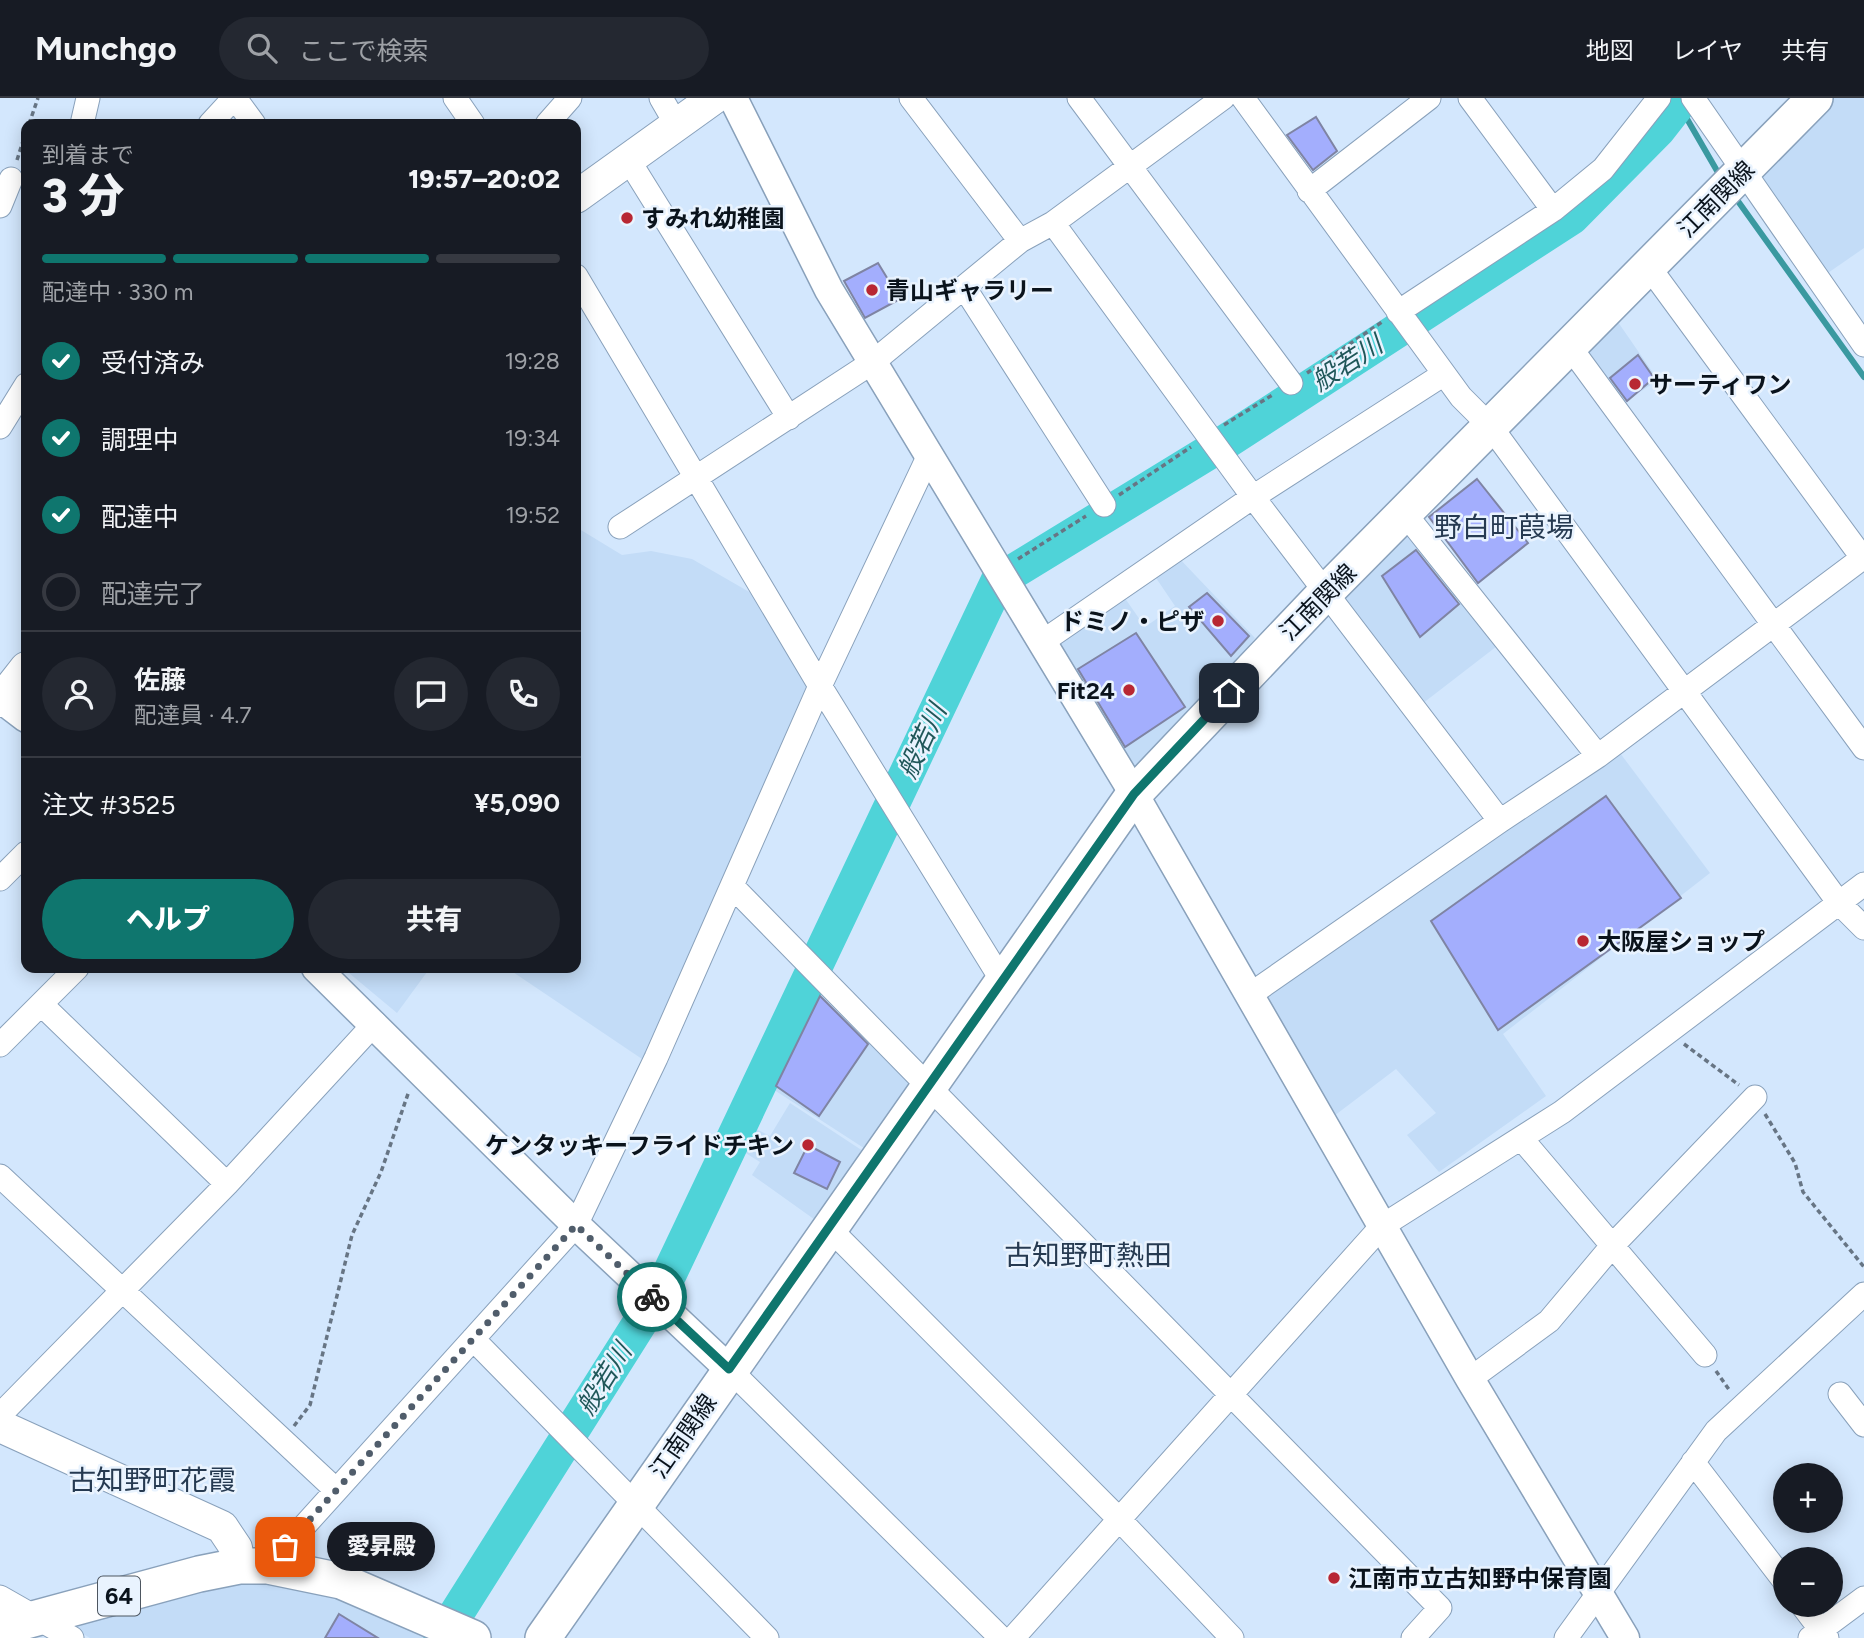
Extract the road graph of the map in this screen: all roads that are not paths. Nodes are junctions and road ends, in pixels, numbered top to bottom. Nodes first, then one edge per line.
1 (88, 98) edge
2 (235, 98) edge
3 (454, 98) edge
4 (570, 98) edge
5 (714, 98) edge
6 (733, 98) edge
7 (911, 98) edge
8 (1079, 98) edge
9 (1223, 98) edge
10 (1243, 98) edge
11 (1429, 98) edge
12 (1470, 98) edge
13 (1659, 98) edge
14 (1693, 98) edge
15 (1815, 98) edge
16 (669, 111) edge
17 (83, 119) edge
18 (215, 119) edge
19 (250, 119) edge
20 (470, 119) edge
21 (551, 119) edge
22 (628, 159) junction
23 (1132, 167) junction
24 (1744, 170) junction
25 (12, 181) edge
26 (1309, 191) junction
27 (581, 193) edge
28 (0, 206) edge
29 (1553, 211) junction
30 (1053, 223) junction
31 (1020, 241) junction
32 (1648, 267) junction
33 (581, 284) edge
34 (964, 287) junction
35 (1398, 312) junction
36 (1864, 345) edge
37 (1570, 346) junction
38 (873, 362) junction
39 (1444, 374) junction
40 (1291, 383) dead end
41 (21, 394) edge
42 (789, 418) junction
43 (0, 427) edge
44 (1491, 427) junction
45 (930, 453) junction
46 (697, 480) junction
47 (1253, 496) junction
48 (1104, 505) dead end
49 (1406, 514) junction
50 (620, 527) dead end
51 (1863, 558) edge
52 (1325, 593) junction
53 (1773, 625) junction
54 (1042, 642) junction
55 (21, 677) edge
56 (820, 686) junction
57 (1684, 692) junction
58 (7, 704) edge
59 (1864, 748) edge
60 (1598, 756) junction
61 (1134, 794) junction
62 (1500, 821) junction
63 (21, 858) edge
64 (0, 879) edge
65 (1864, 884) edge
66 (732, 886) junction
67 (1839, 903) junction
68 (1864, 928) edge
69 (71, 973) edge
70 (321, 973) edge
71 (1001, 979) junction
72 (1251, 994) junction
73 (41, 1004) junction
74 (375, 1023) junction
75 (0, 1045) edge
76 (928, 1084) junction
77 (1755, 1097) road end
78 (1521, 1138) junction
79 (0, 1177) edge
80 (227, 1184) junction
81 (576, 1225) junction
82 (1381, 1226) junction
83 (828, 1227) junction
84 (1612, 1246) junction
85 (122, 1289) junction
86 (1864, 1294) edge
87 (472, 1339) junction
88 (1705, 1355) road end
89 (729, 1369) junction
90 (1470, 1379) junction
91 (1231, 1392) junction
92 (1840, 1394) dead end
93 (0, 1415) edge
94 (1864, 1425) edge
95 (0, 1426) edge
96 (1693, 1462) junction
97 (337, 1490) junction
98 (635, 1505) junction
99 (1118, 1518) junction
100 (254, 1566) junction
101 (1773, 1566) edge
102 (1598, 1595) junction
103 (0, 1598) edge
104 (1864, 1598) edge
105 (1809, 1617) edge
106 (39, 1618) junction
107 (0, 1628) edge
108 (1820, 1635) edge
109 (72, 1638) edge
110 (474, 1638) edge
111 (543, 1638) edge
112 (767, 1638) edge
113 (1002, 1638) edge
114 (1013, 1638) edge
115 (1232, 1638) edge
116 (1413, 1638) edge
117 (1566, 1638) edge
118 (1625, 1638) edge

1 - 17 street
2 - 18 street
2 - 19 street
3 - 20 street
4 - 21 street
5 - 16 main road
6 - 38 street
7 - 31 street
8 - 23 street
9 - 23 street
10 - 26 street
11 - 26 street
12 - 29 street
13 - 29 street
14 - 24 street
15 - 24 main road, 江南関線
16 - 22 main road
22 - 27 main road
22 - 42 street
23 - 30 street
23 - 40 street
24 - 32 main road, 江南関線
24 - 36 street
25 - 28 street
26 - 35 street
29 - 35 street
30 - 31 street
30 - 47 street
31 - 34 street
32 - 37 main road, 江南関線
32 - 51 street
33 - 46 street
34 - 38 street
34 - 48 street
35 - 39 street
37 - 44 main road, 江南関線
37 - 53 street
38 - 42 street
38 - 45 street
39 - 44 street
39 - 47 street
41 - 43 street
42 - 46 street
44 - 49 main road, 江南関線
44 - 57 street
45 - 54 street
45 - 56 street
46 - 50 street
46 - 56 street
47 - 52 street
47 - 54 street
49 - 52 main road, 江南関線
49 - 60 street
51 - 53 street
52 - 61 main road, 江南関線
52 - 62 street
53 - 57 street
53 - 59 street
54 - 61 street
55 - 58 main road
56 - 66 street
56 - 71 street
57 - 60 street
57 - 67 street
60 - 62 street
61 - 71 main road, 江南関線
61 - 72 street
62 - 72 street
63 - 64 street
65 - 67 street
66 - 76 street
66 - 81 street
67 - 68 street
67 - 78 street
69 - 73 street
70 - 74 street
71 - 76 main road, 江南関線
72 - 82 street
73 - 75 street
73 - 80 street
74 - 80 street
74 - 81 street
76 - 83 main road, 江南関線
76 - 91 street
77 - 84 street
78 - 82 street
78 - 84 street
79 - 85 street
80 - 85 street
81 - 87 street
81 - 89 street
82 - 90 street
82 - 91 street
83 - 89 main road, 江南関線
83 - 99 street
84 - 88 street
84 - 90 street
85 - 93 street
85 - 97 street
86 - 96 street
87 - 97 street
87 - 98 street
89 - 98 main road, 江南関線
89 - 113 street
90 - 102 street
91 - 99 street
91 - 116 street
92 - 94 street
95 - 100 main road
96 - 101 street
96 - 102 street
97 - 100 street
98 - 111 main road, 江南関線
98 - 112 street
99 - 114 street
99 - 115 street
100 - 106 main road, 64
100 - 110 main road, 64
102 - 117 street
102 - 118 street
103 - 106 street
104 - 108 street
105 - 108 street
106 - 107 main road, 64
106 - 109 street

